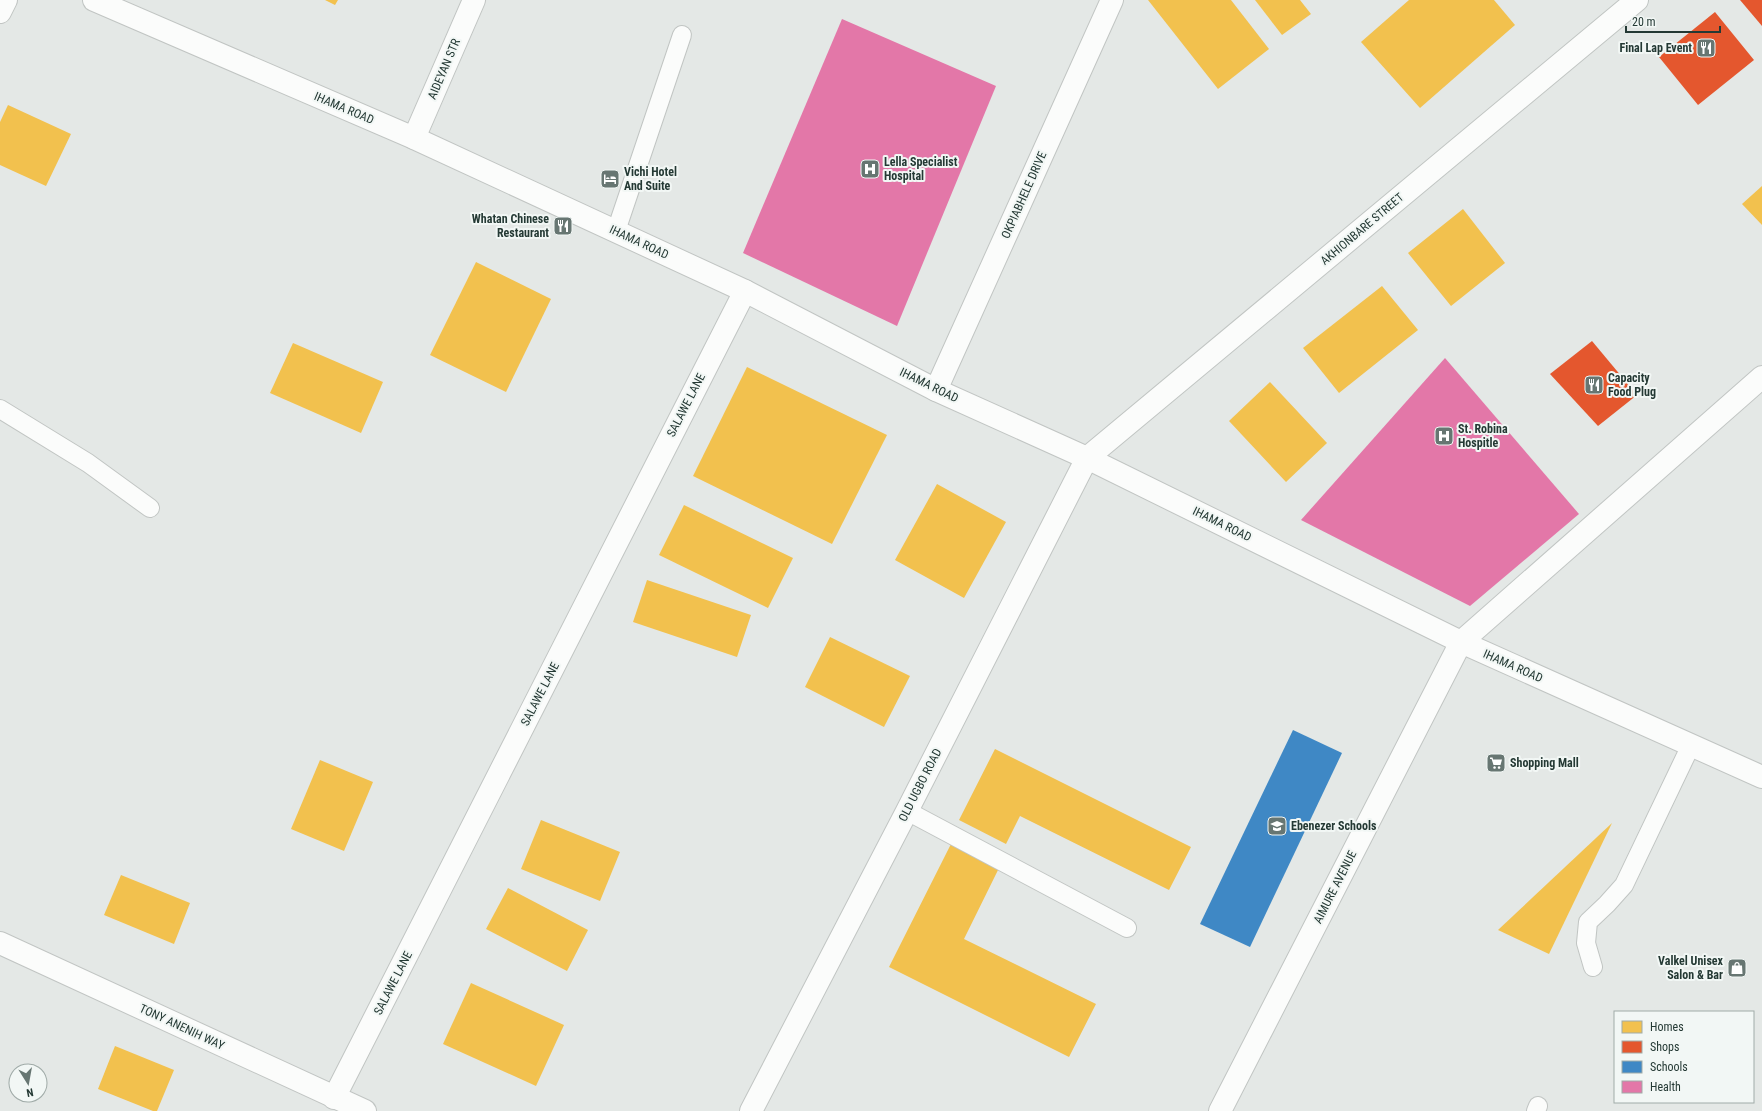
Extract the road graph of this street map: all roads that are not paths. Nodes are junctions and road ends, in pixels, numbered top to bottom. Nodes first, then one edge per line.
1 (6, 0) edge
2 (94, 0) edge
3 (474, 0) edge
4 (1112, 0) edge
5 (1637, 0) edge
6 (0, 12) edge
7 (682, 35) dead end
8 (414, 138) junction
9 (616, 231) junction
10 (745, 291) junction
11 (1762, 377) edge
12 (936, 390) junction
13 (0, 409) edge
14 (1087, 458) junction
15 (150, 508) dead end
16 (1461, 642) junction
17 (1691, 745) junction
18 (1762, 777) edge
19 (907, 811) junction
20 (1127, 928) dead end
21 (0, 943) edge
22 (1593, 967) dead end
23 (334, 1098) junction
24 (365, 1111) edge
25 (751, 1111) edge
26 (1220, 1111) edge

1 - 6 street
2 - 8 street, IHAMA ROAD
3 - 8 street, AIDEYAN STR
4 - 12 street, OKPIABHELE DRIVE
5 - 14 street, AKHIONBARE STREET
7 - 9 lane
8 - 9 street, IHAMA ROAD
9 - 10 street, IHAMA ROAD
10 - 12 street, IHAMA ROAD
10 - 23 street, SALAWE LANE
11 - 16 street
12 - 14 street, IHAMA ROAD
13 - 15 lane
14 - 16 street, IHAMA ROAD
14 - 19 street, OLD UGBO ROAD
16 - 17 street, IHAMA ROAD
16 - 26 street, AIMURE AVENUE
17 - 18 street, IHAMA ROAD
17 - 22 lane
19 - 20 lane
19 - 25 street, OLD UGBO ROAD
21 - 23 street, TONY ANENIH WAY
23 - 24 street, TONY ANENIH WAY

